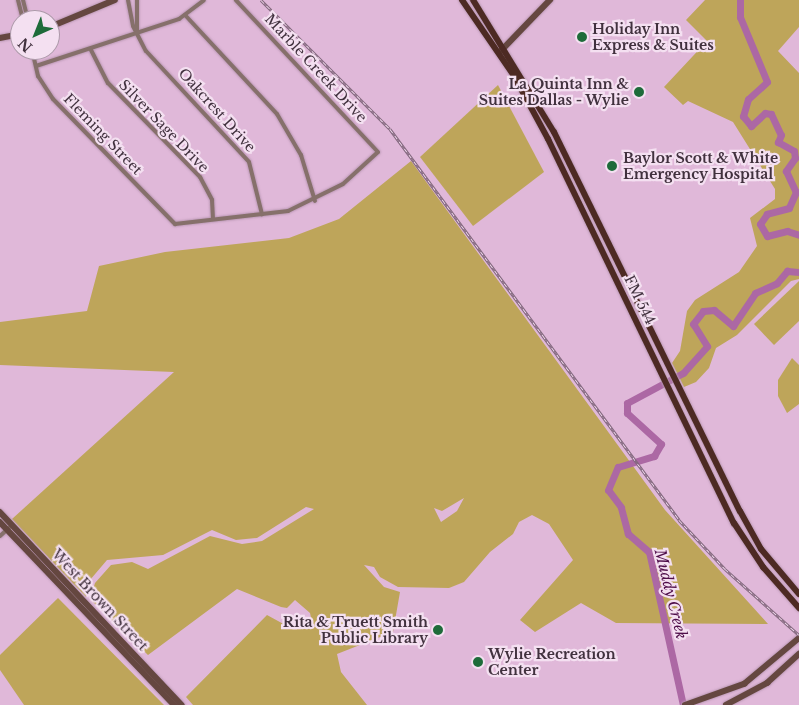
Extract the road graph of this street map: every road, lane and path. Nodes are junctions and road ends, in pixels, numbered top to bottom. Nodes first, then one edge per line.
1 (30, 0) edge
2 (115, 0) edge
3 (128, 0) edge
4 (137, 0) edge
5 (204, 0) edge
6 (236, 0) edge
7 (462, 0) edge
8 (473, 0) edge
9 (550, 0) edge
10 (24, 1) edge
11 (185, 15) junction
12 (60, 23) edge
13 (138, 31) junction
14 (506, 48) junction
15 (92, 50) junction
16 (498, 53) junction
17 (34, 60) edge
18 (36, 66) junction
19 (314, 201) junction
20 (262, 214) junction
21 (213, 219) junction
22 (601, 228) junction
23 (593, 231) junction
24 (728, 488) junction
25 (719, 492) junction
26 (0, 512) edge
27 (0, 522) edge
28 (10, 527) junction
29 (0, 536) edge
30 (799, 594) edge
31 (799, 608) edge
32 (799, 638) edge
33 (799, 654) edge
34 (733, 690) junction
35 (740, 702) edge
36 (174, 705) edge
37 (182, 705) edge
38 (685, 705) edge
39 (726, 705) edge

1 - 10 street
2 - 12 main road
3 - 13 street, Oakcrest Drive
4 - 13 street, Oakcrest Drive
5 - 11 street
6 - 19 street, Marble Creek Drive
7 - 16 main road, FM 544 / FM 544
8 - 14 main road, FM 544 / FM 544
9 - 14 main road
11 - 13 street
11 - 19 street
13 - 15 street
13 - 20 street, Oakcrest Drive
14 - 16 main road
14 - 22 main road, FM 544 / FM 544
15 - 18 street
15 - 21 street, Silver Sage Drive
16 - 23 main road, FM 544 / FM 544
17 - 18 street, Fleming Street
18 - 21 street, Fleming Street
19 - 20 street
20 - 21 street
22 - 23 main road
22 - 24 main road, FM 544 / FM 544
23 - 25 main road, FM 544 / FM 544
24 - 25 main road
24 - 30 main road, FM 544 / FM 544
25 - 31 main road, FM 544 / FM 544
26 - 28 main road, West Brown Street
27 - 28 main road, West Brown Street
28 - 29 street
28 - 36 main road, West Brown Street
28 - 37 main road, West Brown Street
32 - 34 main road
33 - 35 main road
34 - 35 main road
34 - 38 main road
35 - 39 main road

